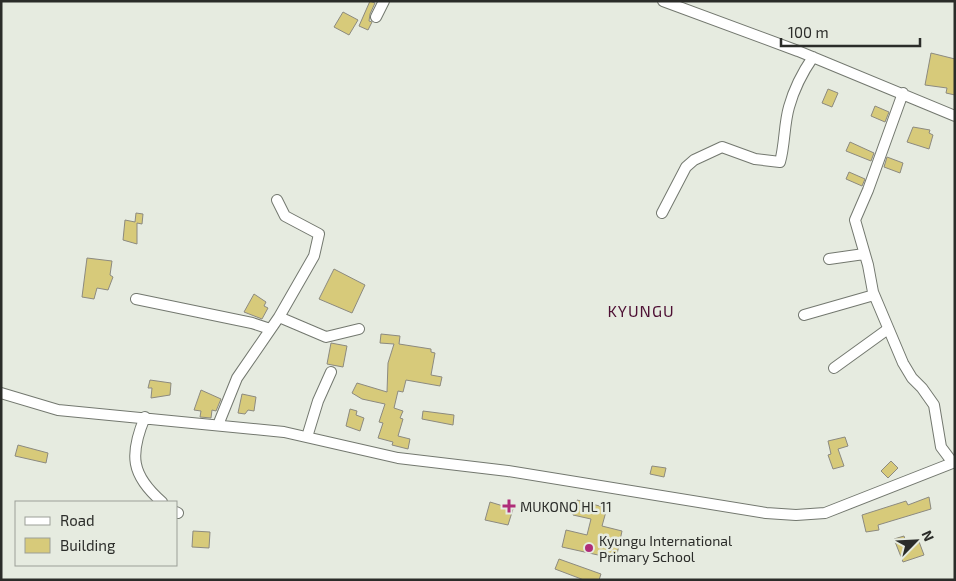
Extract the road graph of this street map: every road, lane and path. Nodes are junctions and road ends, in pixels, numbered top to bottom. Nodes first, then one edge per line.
1 (384, 1) edge
2 (663, 1) edge
3 (376, 17) dead end
4 (813, 58) junction
5 (903, 93) junction
6 (955, 116) edge
7 (277, 200) dead end
8 (662, 213) dead end
9 (864, 254) junction
10 (829, 259) dead end
11 (874, 295) junction
12 (136, 299) dead end
13 (804, 315) dead end
14 (279, 317) junction
15 (359, 329) dead end
16 (888, 329) junction
17 (270, 330) junction
18 (834, 368) dead end
19 (331, 372) dead end
20 (1, 393) edge
21 (145, 418) junction
22 (218, 425) junction
23 (306, 437) junction
24 (954, 463) edge
25 (161, 501) edge

1 - 3 street
2 - 4 street
4 - 5 street
4 - 8 street
5 - 6 street
5 - 9 street
7 - 14 street
9 - 10 street
9 - 11 street
11 - 13 street
11 - 16 street
12 - 17 street
14 - 15 street
14 - 17 street
16 - 18 street
16 - 24 street
17 - 22 street
19 - 23 street
20 - 21 street
21 - 22 street
21 - 25 street
22 - 23 street
23 - 24 street

